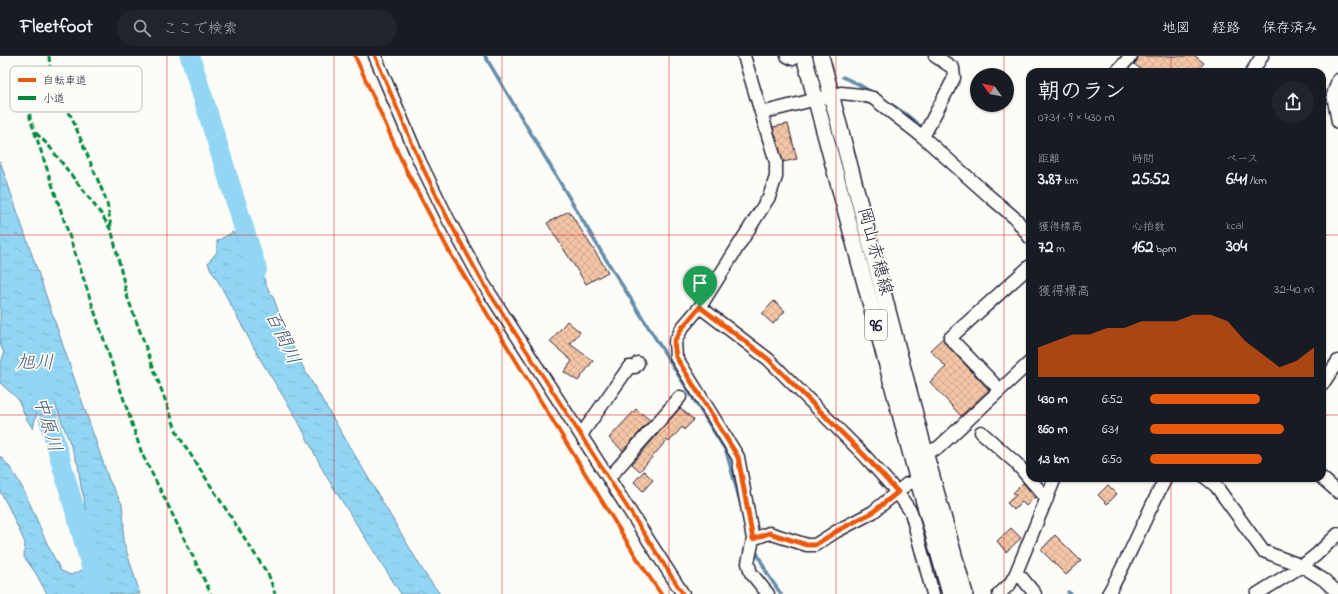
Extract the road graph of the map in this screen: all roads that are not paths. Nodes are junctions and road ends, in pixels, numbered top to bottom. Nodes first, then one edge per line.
1 (375, 56) edge
2 (744, 56) edge
3 (821, 56) edge
4 (935, 56) edge
5 (1131, 56) edge
6 (1262, 56) edge
7 (795, 57) edge
8 (1120, 68) edge
9 (1254, 68) edge
10 (1338, 80) edge
11 (832, 94) junction
12 (816, 98) junction
13 (761, 113) junction
14 (1338, 122) edge
15 (923, 137) junction
16 (1026, 233) edge
17 (1026, 270) edge
18 (700, 307) junction
19 (1338, 361) edge
20 (638, 363) dead end
21 (1026, 366) edge
22 (1326, 379) edge
23 (1000, 390) junction
24 (680, 397) dead end
25 (981, 432) dead end
26 (581, 435) junction
27 (925, 452) junction
28 (1026, 475) edge
29 (608, 478) junction
30 (918, 481) junction
31 (1032, 482) edge
32 (1053, 482) edge
33 (1164, 482) edge
34 (1211, 482) edge
35 (1326, 482) edge
36 (898, 492) junction
37 (1338, 492) edge
38 (1047, 499) junction
39 (1338, 534) edge
40 (753, 539) junction
41 (1302, 566) junction
42 (1016, 573) junction
43 (1338, 593) edge
44 (683, 594) edge
45 (768, 594) edge
46 (933, 594) edge
47 (950, 594) edge
48 (964, 594) edge
49 (999, 594) edge
50 (1035, 594) edge
51 (1108, 594) edge
52 (1257, 594) edge

1 - 26 street
2 - 13 street
3 - 11 main road, 岡山赤穂線 / 96
4 - 15 street
5 - 8 street
6 - 9 street
7 - 12 main road, 岡山赤穂線 / 96
10 - 14 street
11 - 12 street
11 - 15 street
11 - 27 main road, 岡山赤穂線 / 96
12 - 13 street
12 - 30 main road, 岡山赤穂線 / 96
13 - 18 street
15 - 16 street
17 - 23 street
18 - 36 street
18 - 40 street
19 - 22 street
20 - 26 street
21 - 23 street
23 - 27 street
24 - 29 street
25 - 28 street
26 - 29 street
27 - 48 main road, 岡山赤穂線 / 96
29 - 44 street
30 - 36 street
30 - 47 main road, 岡山赤穂線 / 96
31 - 38 street
32 - 38 street
33 - 51 street
34 - 41 street
35 - 37 street
36 - 40 street
36 - 46 street
38 - 42 street
39 - 41 street
40 - 45 street
41 - 43 street
41 - 52 street
42 - 49 street
42 - 50 street

